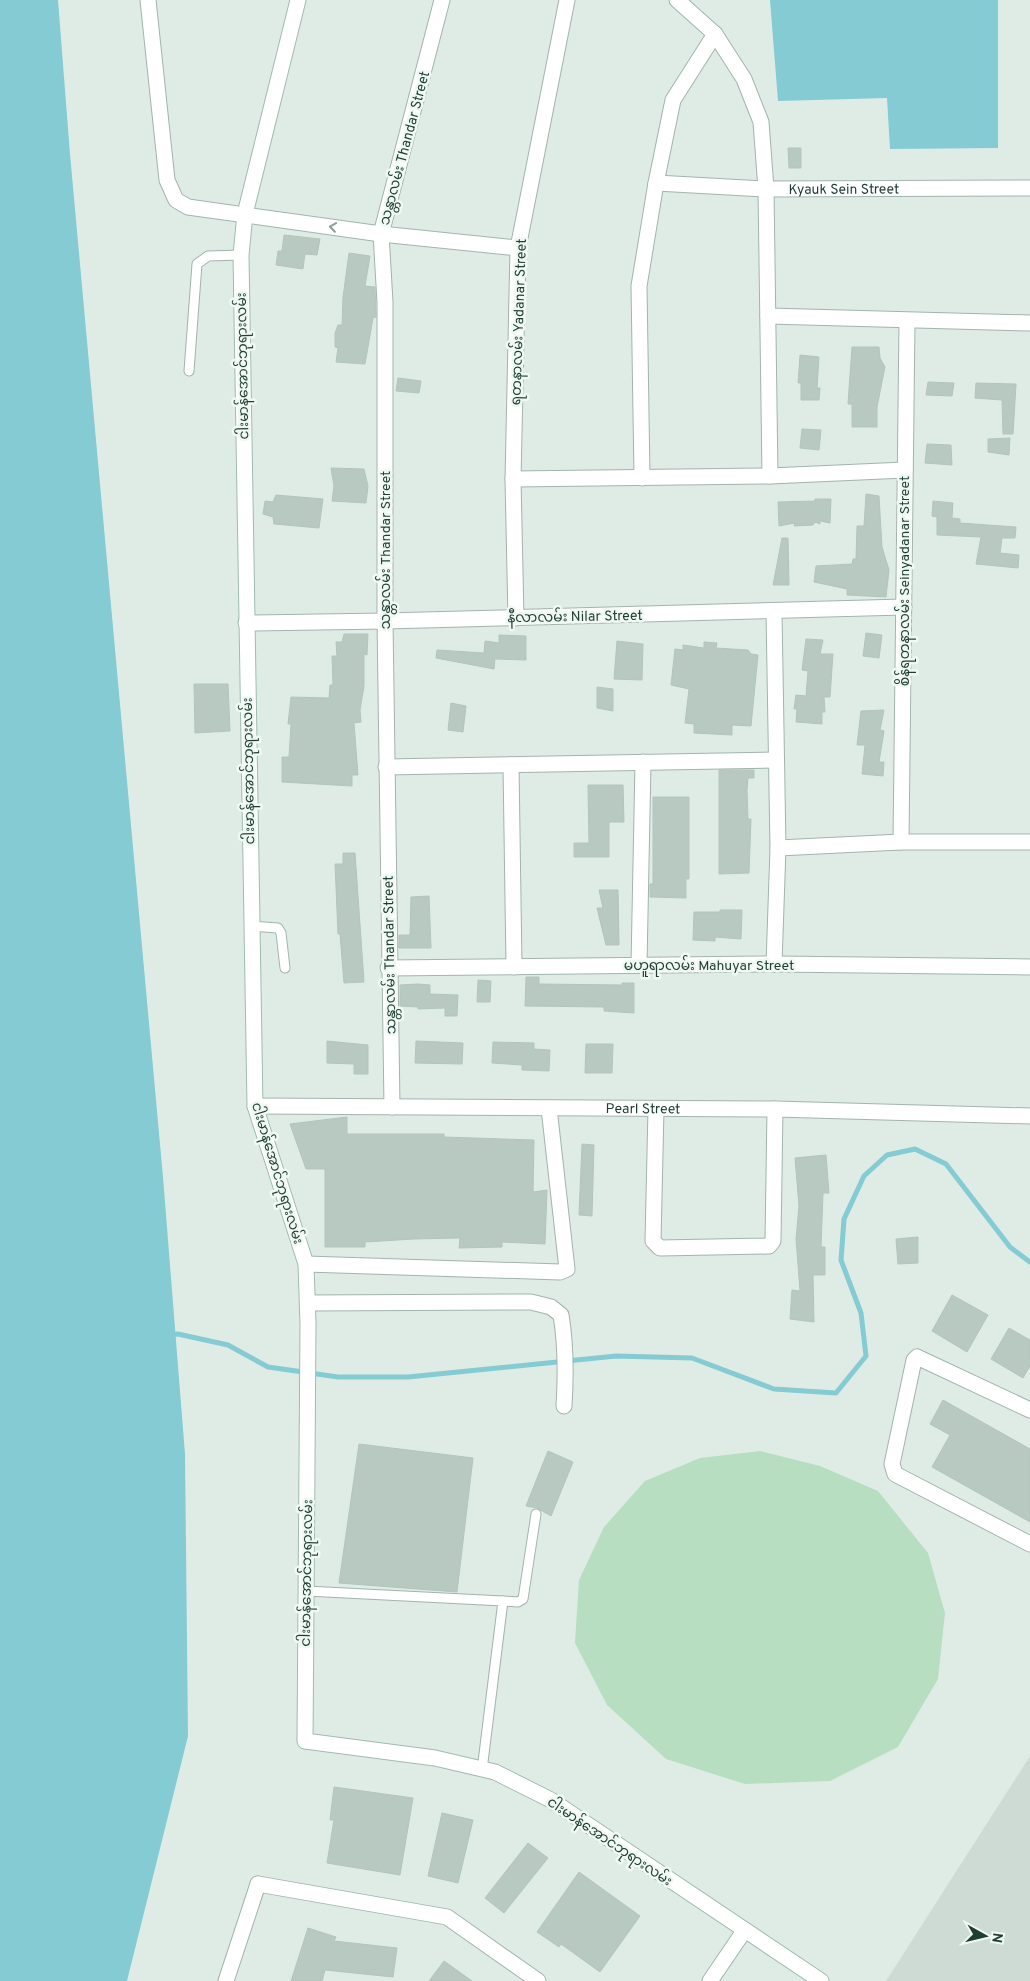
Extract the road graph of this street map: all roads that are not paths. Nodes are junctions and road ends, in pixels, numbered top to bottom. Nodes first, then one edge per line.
1 (148, 0) edge
2 (298, 0) edge
3 (442, 0) edge
4 (567, 0) edge
5 (677, 0) edge
6 (715, 34) junction
7 (656, 183) junction
8 (766, 188) junction
9 (1030, 188) edge
10 (245, 214) junction
11 (381, 234) junction
12 (518, 248) junction
13 (241, 255) junction
14 (768, 316) junction
15 (907, 321) junction
16 (1030, 323) edge
17 (189, 371) dead end
18 (905, 470) junction
19 (770, 476) junction
20 (642, 478) junction
21 (513, 479) junction
22 (904, 607) junction
23 (774, 612) junction
24 (516, 618) junction
25 (384, 621) junction
26 (246, 623) junction
27 (776, 760) junction
28 (643, 762) junction
29 (511, 765) junction
30 (386, 767) junction
31 (901, 842) junction
32 (1030, 842) edge
33 (778, 848) junction
34 (251, 926) junction
35 (774, 964) junction
36 (639, 965) junction
37 (514, 967) junction
38 (1030, 967) edge
39 (285, 968) dead end
40 (388, 968) junction
41 (254, 1106) junction
42 (392, 1107) junction
43 (549, 1108) junction
44 (656, 1109) junction
45 (775, 1110) junction
46 (1030, 1116) edge
47 (306, 1264) junction
48 (308, 1303) junction
49 (564, 1406) dead end
50 (1030, 1410) edge
51 (536, 1514) dead end
52 (1030, 1544) edge
53 (306, 1591) junction
54 (503, 1601) junction
55 (482, 1770) junction
56 (744, 1931) junction
57 (226, 1981) edge
58 (538, 1981) edge
59 (710, 1981) edge
60 (821, 1981) edge

1 - 10 street
2 - 10 street, ငါးမာန်အောင်ဘုရားလမ်း
3 - 11 street, သန္တာလမ်း Thandar Street
4 - 12 street, ရတနာလမ်း Yadanar Street
5 - 6 street
6 - 7 street
6 - 8 street
7 - 8 street, Kyauk Sein Street
7 - 20 street
8 - 9 street, Kyauk Sein Street
8 - 14 street
11 -> 10 street
10 - 13 street, ငါးမာန်အောင်ဘုရားလမ်း
11 - 12 street
11 - 25 street, သန္တာလမ်း Thandar Street
12 - 21 street, ရတနာလမ်း Yadanar Street
13 - 17 lane
13 - 26 street, ငါးမာန်အောင်ဘုရားလမ်း
14 - 15 street
14 - 19 street
15 - 16 street
15 - 18 street, စိန်ရတနာလမ်း Seinyadanar Street
18 - 19 street
18 - 22 street, စိန်ရတနာလမ်း Seinyadanar Street
19 - 20 street
20 - 21 street
21 - 24 street, ရတနာလမ်း Yadanar Street
22 - 23 street, နီလာလမ်း Nilar Street
22 - 31 street, စိန်ရတနာလမ်း Seinyadanar Street
23 - 24 street, နီလာလမ်း Nilar Street
23 - 27 street
24 - 25 street, နီလာလမ်း Nilar Street
25 - 26 street, နီလာလမ်း Nilar Street
25 - 30 street, သန္တာလမ်း Thandar Street
26 - 34 street, ငါးမာန်အောင်ဘုရားလမ်း
27 - 28 street
27 - 33 street
28 - 29 street
28 - 36 street
29 - 30 street
29 - 37 street
30 - 40 street, သန္တာလမ်း Thandar Street
31 - 32 street
31 - 33 street
33 - 35 street
34 - 39 lane
34 - 41 street, ငါးမာန်အောင်ဘုရားလမ်း
35 - 36 street, မဟူရာလမ်း Mahuyar Street
35 - 38 street, မဟူရာလမ်း Mahuyar Street
36 - 37 street, မဟူရာလမ်း Mahuyar Street
37 - 40 street, မဟူရာလမ်း Mahuyar Street
40 - 42 street, သန္တာလမ်း Thandar Street
41 - 42 street, Pearl Street
41 - 47 street, ငါးမာန်အောင်ဘုရားလမ်း
42 - 43 street, Pearl Street
43 - 44 street, Pearl Street
43 - 47 street
44 - 45 street, Pearl Street
44 - 45 street
45 - 46 street, Pearl Street
47 - 48 street, ငါးမာန်အောင်ဘုရားလမ်း
48 - 49 street
48 - 53 street, ငါးမာန်အောင်ဘုရားလမ်း
50 - 52 street
51 - 54 lane
53 - 54 lane
53 - 55 street, ငါးမာန်အောင်ဘုရားလမ်း
54 - 55 lane
55 - 56 street, ငါးမာန်အောင်ဘုရားလမ်း
56 - 59 street
56 - 60 street, ငါးမာန်အောင်ဘုရားလမ်း
57 - 58 street

